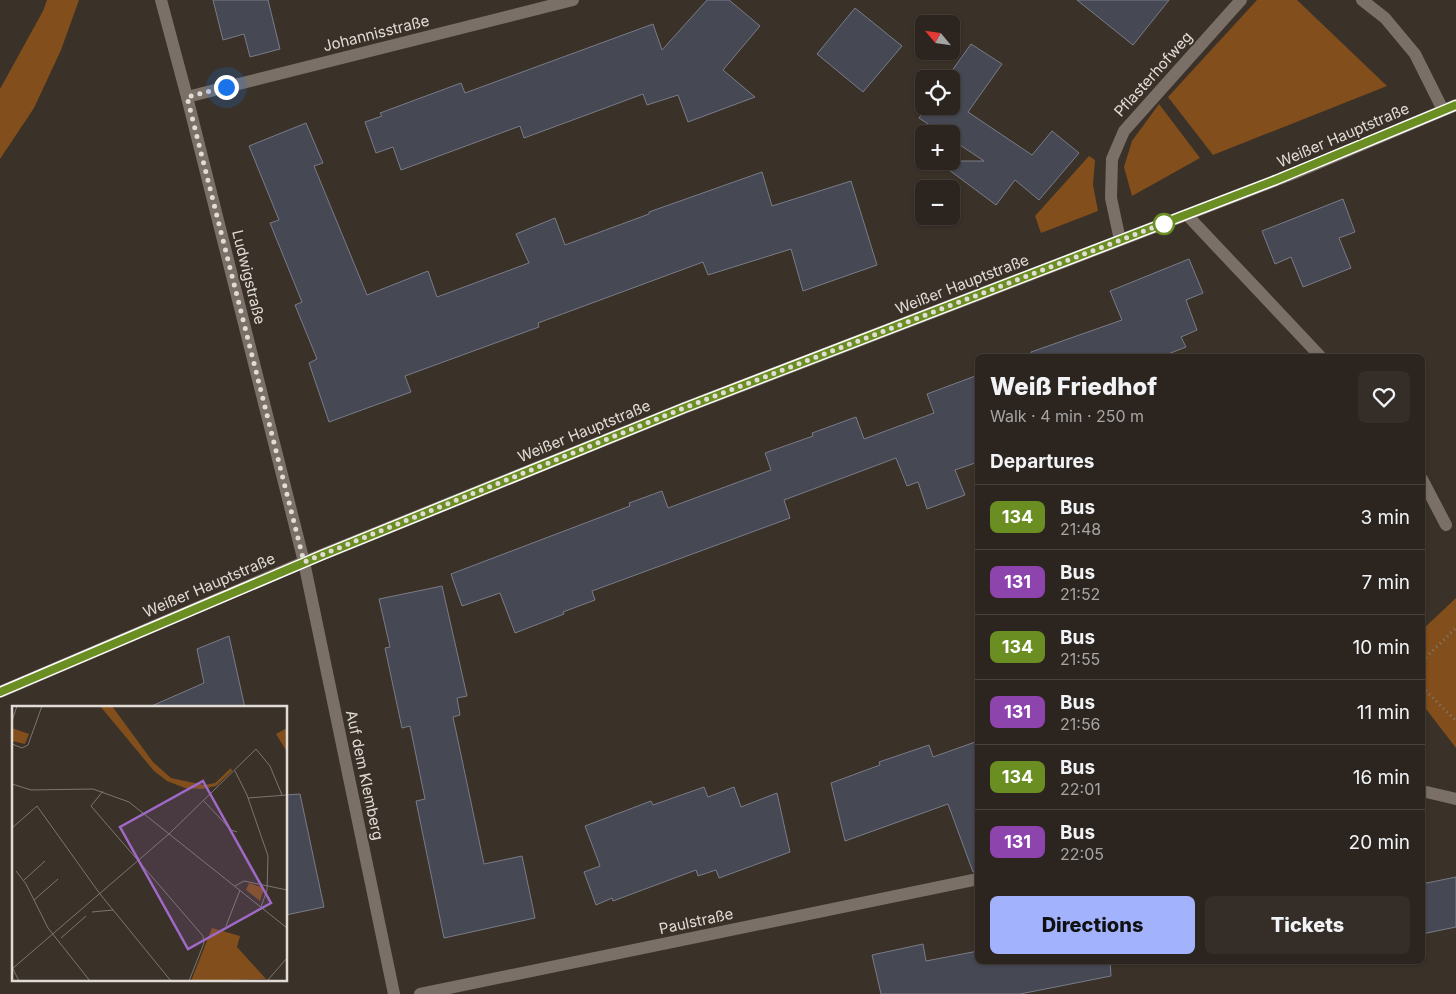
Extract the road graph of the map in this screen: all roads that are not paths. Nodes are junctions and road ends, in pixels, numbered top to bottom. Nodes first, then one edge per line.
1 (161, 0) edge
2 (573, 0) edge
3 (1241, 0) edge
4 (1362, 0) edge
5 (187, 97) junction
6 (1456, 105) edge
7 (1443, 110) junction
8 (1186, 215) junction
9 (1120, 240) junction
10 (1318, 354) edge
11 (1425, 485) edge
12 (1446, 525) dead end
13 (304, 562) junction
14 (0, 692) edge
15 (1425, 792) edge
16 (1456, 799) edge
17 (975, 881) edge
18 (394, 994) edge
19 (420, 994) edge

1 - 5 street, Ludwigstraße
2 - 5 street, Johannisstraße
3 - 9 street, Pflasterhofweg
4 - 7 street
5 - 13 street, Ludwigstraße
6 - 7 street, Weißer Hauptstraße
7 - 8 street, Weißer Hauptstraße
8 - 9 street, Weißer Hauptstraße
8 - 10 street
9 - 13 street, Weißer Hauptstraße
11 - 12 street
13 - 14 street, Weißer Hauptstraße
13 - 18 street, Auf dem Klemberg
15 - 16 street
17 - 19 street, Paulstraße

